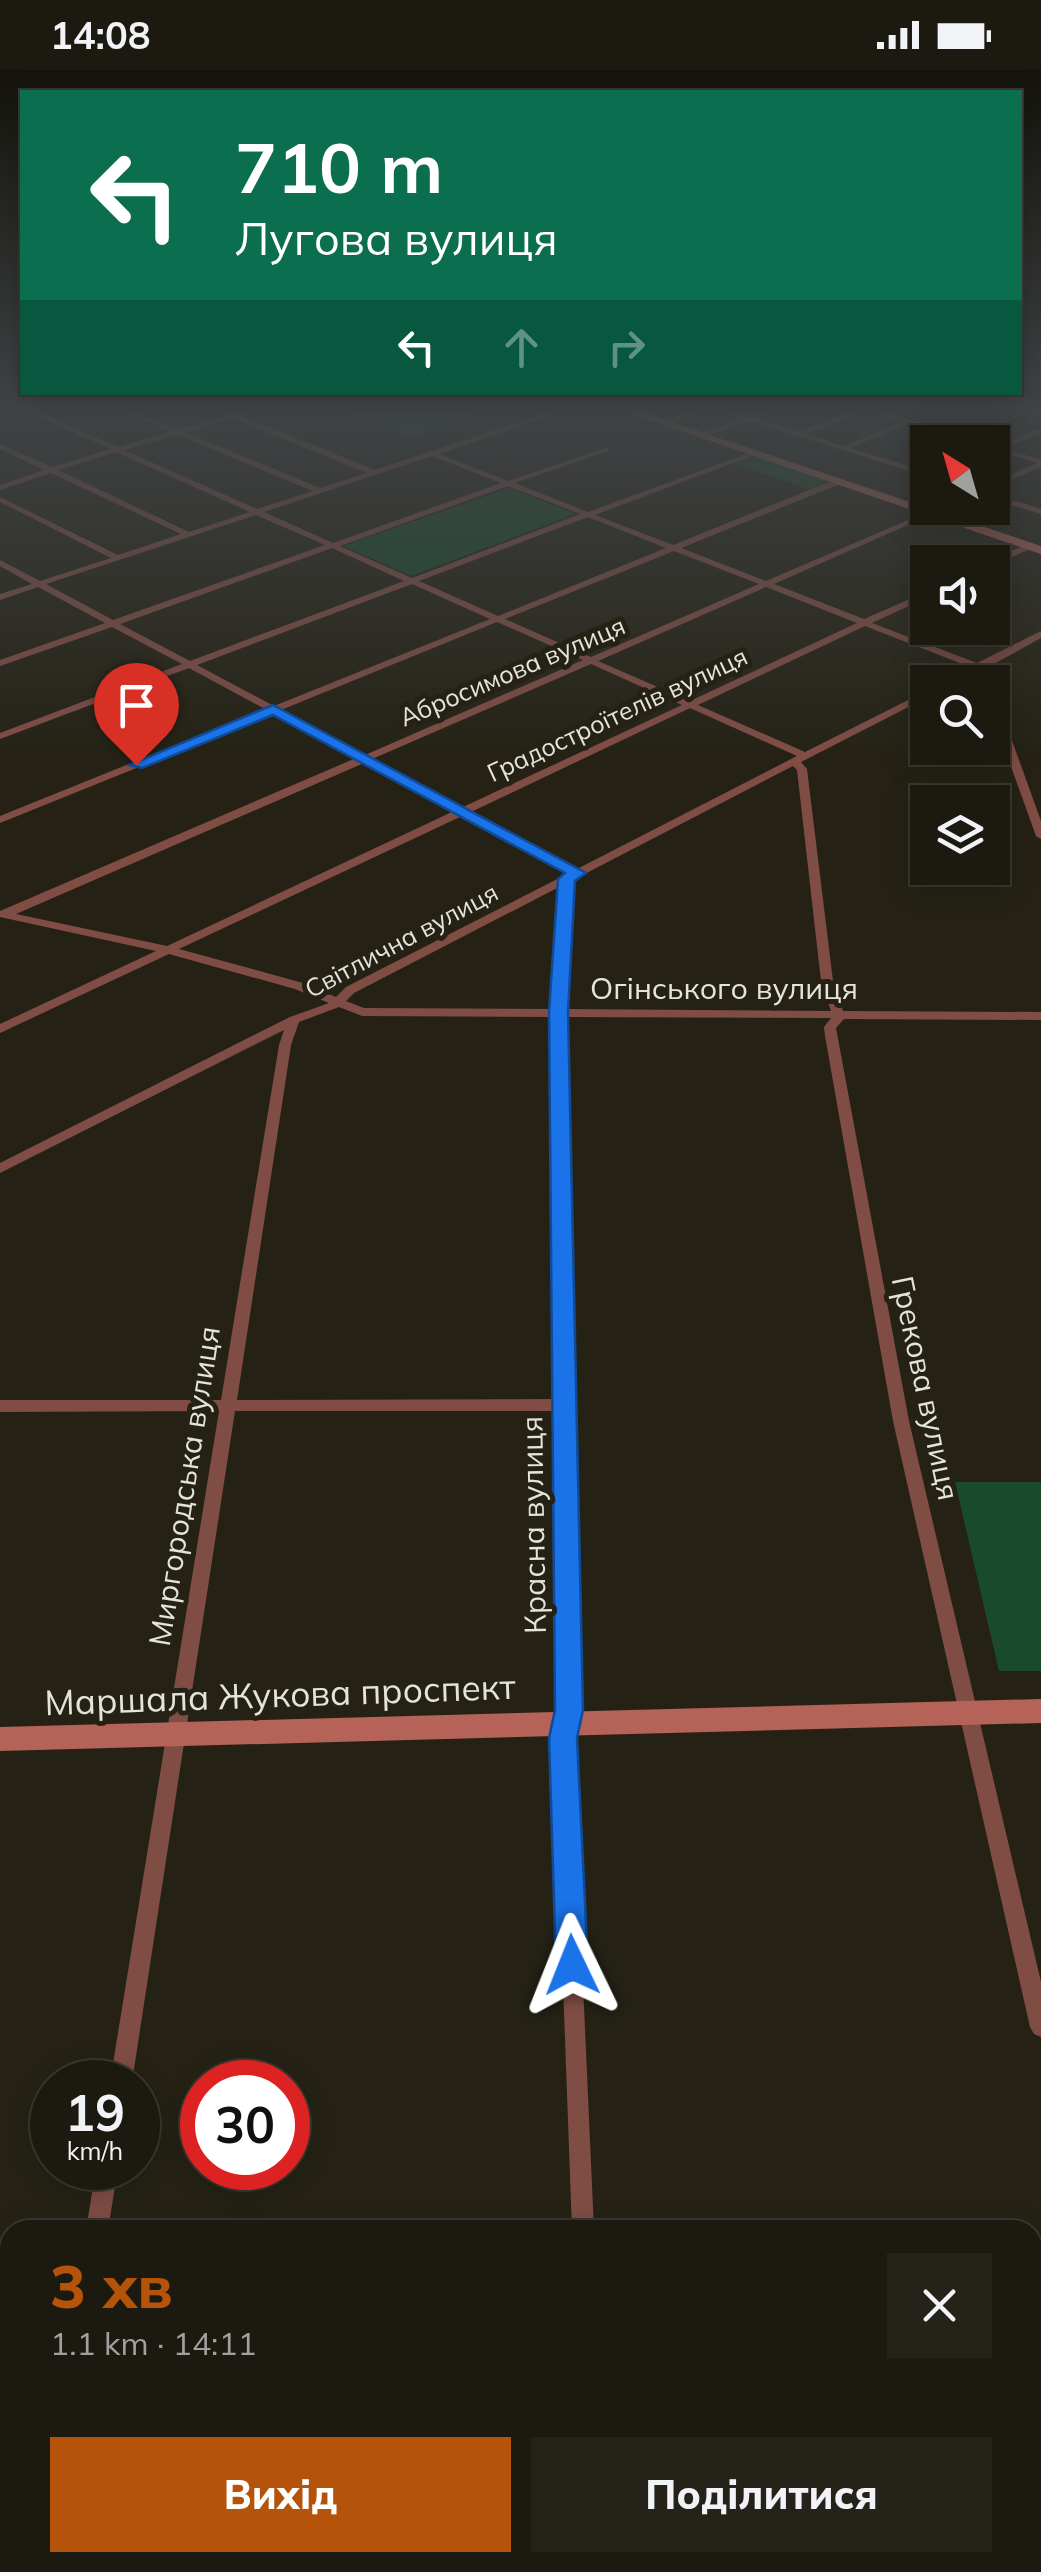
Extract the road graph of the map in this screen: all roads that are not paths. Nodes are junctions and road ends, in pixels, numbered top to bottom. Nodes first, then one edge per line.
1 (46, 522) edge
2 (160, 522) edge
3 (227, 522) edge
4 (278, 522) edge
5 (400, 522) edge
6 (568, 522) edge
7 (608, 522) edge
8 (739, 522) edge
9 (909, 522) edge
10 (975, 525) edge
11 (188, 535) junction
12 (332, 546) junction
13 (674, 548) junction
14 (1035, 548) edge
15 (1010, 556) edge
16 (118, 558) junction
17 (0, 563) edge
18 (412, 581) junction
19 (40, 584) junction
20 (765, 584) junction
21 (0, 598) edge
22 (910, 601) edge
23 (498, 619) junction
24 (865, 622) junction
25 (112, 623) junction
26 (1041, 634) edge
27 (588, 659) junction
28 (0, 663) edge
29 (189, 664) junction
30 (966, 665) edge
31 (983, 665) edge
32 (910, 702) edge
33 (690, 705) junction
34 (273, 710) junction
35 (0, 736) edge
36 (1010, 749) edge
37 (362, 758) junction
38 (800, 759) junction
39 (462, 812) junction
40 (0, 820) edge
41 (1041, 836) edge
42 (572, 876) junction
43 (1, 915) edge
44 (168, 950) junction
45 (336, 1004) junction
46 (558, 1012) junction
47 (838, 1014) junction
48 (1041, 1016) edge
49 (294, 1020) junction
50 (0, 1029) edge
51 (0, 1170) edge
52 (564, 1405) junction
53 (0, 1406) edge
54 (230, 1408) junction
55 (1041, 1711) edge
56 (968, 1714) junction
57 (566, 1724) junction
58 (178, 1734) junction
59 (0, 1739) edge
60 (1041, 2027) edge
61 (125, 2060) edge
62 (103, 2190) edge
63 (98, 2220) edge
64 (583, 2220) edge

1 - 16 street
2 - 11 street
3 - 11 street
4 - 12 street
5 - 12 street
6 - 18 street
7 - 13 street
8 - 13 street
9 - 20 street, Абросимова вулиця
10 - 14 street
11 - 16 street
12 - 18 street
12 - 25 street
13 - 20 street
13 - 23 street
14 - 15 street
16 - 19 street
17 - 19 street
18 - 23 street
18 - 29 street
19 - 21 street
19 - 25 street
20 - 24 street
20 - 27 street, Абросимова вулиця
22 - 24 street, Градостроїтелiв вулиця
23 - 27 street
23 - 34 street
24 - 30 street
24 - 33 street, Градостроїтелiв вулиця
25 - 28 street
25 - 29 street
26 - 31 street
27 - 33 street
27 - 37 street, Абросимова вулиця
29 - 34 street
29 - 35 street
32 - 38 street, Світлична вулиця
33 - 38 street
33 - 39 street, Градостроїтелiв вулиця
34 - 37 street
34 - 40 street
36 - 41 street
37 - 39 street
37 - 43 street, Абросимова вулиця
38 - 42 street, Світлична вулиця
38 - 47 street, Грекова вулиця
39 - 42 street
39 - 44 street, Градостроїтелiв вулиця
42 - 45 street, Світлична вулиця
42 - 46 street, Красна вулиця
43 - 44 street, Огінського вулиця
44 - 45 street, Огінського вулиця
44 - 50 street, Градостроїтелiв вулиця
45 - 46 street, Огінського вулиця
45 - 49 street, Світлична вулиця
46 - 47 street, Огінського вулиця
46 - 52 street, Красна вулиця
47 - 48 street, Огінського вулиця
47 - 56 street, Грекова вулиця
49 - 51 street, Світлична вулиця
49 - 54 street, Миргородська вулиця
52 - 54 street
52 - 57 street, Красна вулиця
53 - 54 street
54 - 58 street, Миргородська вулиця
55 - 56 street, Маршала Жукова проспект
56 - 57 street, Маршала Жукова проспект
56 - 60 street, Грекова вулиця
57 - 58 street, Маршала Жукова проспект
57 - 64 street, Красна вулиця
58 - 59 street, Маршала Жукова проспект
58 - 61 street, Миргородська вулиця
62 - 63 street

